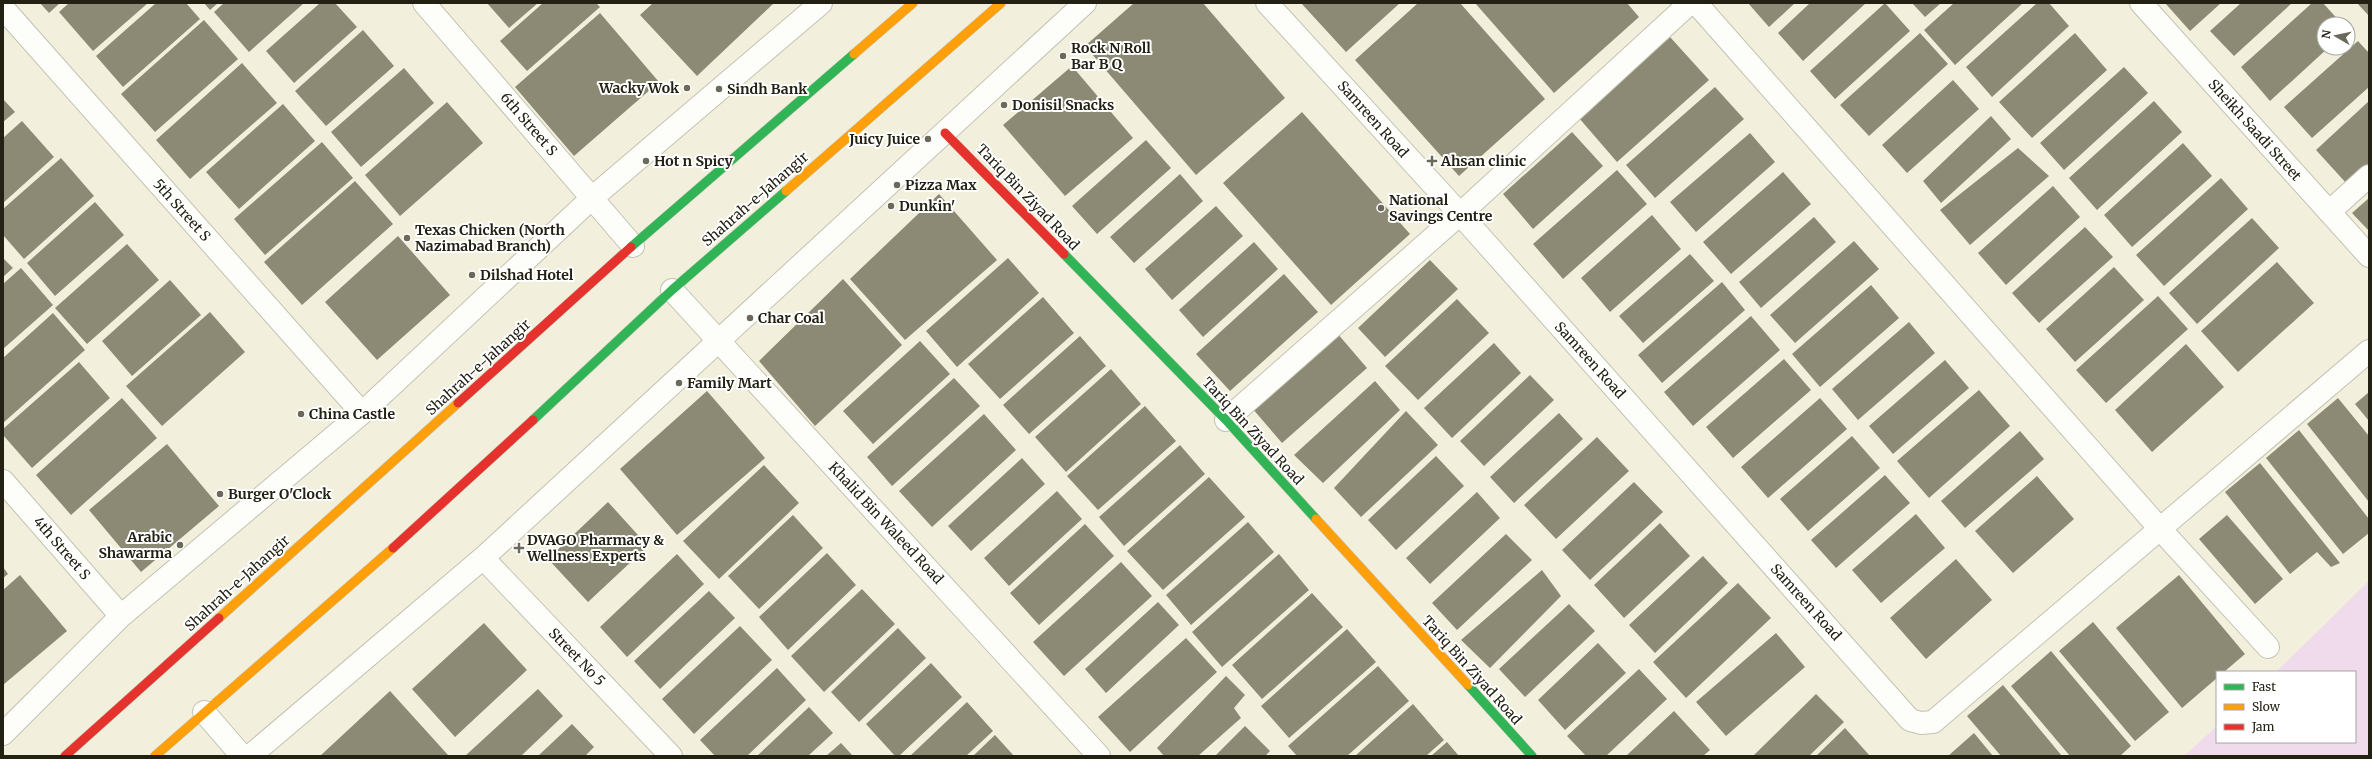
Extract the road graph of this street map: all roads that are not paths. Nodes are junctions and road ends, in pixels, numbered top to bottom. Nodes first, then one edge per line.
1 (424, 3) edge
2 (821, 3) edge
3 (913, 3) edge
4 (1001, 3) edge
5 (1085, 3) edge
6 (1267, 3) edge
7 (1690, 3) edge
8 (1696, 3) edge
9 (2141, 3) edge
10 (3, 8) edge
11 (945, 133) junction
12 (2369, 176) edge
13 (592, 198) junction
14 (2329, 212) junction
15 (1460, 214) junction
16 (634, 246) junction
17 (2369, 256) edge
18 (672, 290) junction
19 (718, 340) junction
20 (2369, 351) edge
21 (362, 413) junction
22 (1226, 420) junction
23 (3, 481) edge
24 (2161, 530) junction
25 (484, 558) junction
26 (121, 616) junction
27 (2268, 648) dead end
28 (204, 712) junction
29 (3, 734) edge
30 (65, 756) edge
31 (155, 756) edge
32 (242, 756) edge
33 (250, 756) edge
34 (671, 756) edge
35 (1099, 756) edge
36 (1532, 756) edge

1 - 13 street, 6th Street S
2 - 13 street
3 - 16 main road, Shahrah-e-Jahangir
4 - 18 main road, Shahrah-e-Jahangir
5 - 11 street
6 - 15 street, Samreen Road
7 - 15 street
8 - 24 street
9 - 14 street, Sheikh Saadi Street
10 - 21 street, 5th Street S
11 - 19 street
11 - 22 main road, Tariq Bin Ziyad Road
12 - 14 street
13 - 16 street, 6th Street S
13 - 21 street
14 - 17 street, Sheikh Saadi Street
15 - 22 street
15 - 24 street, Samreen Road
16 - 30 main road, Shahrah-e-Jahangir
18 - 19 street, Khalid Bin Waleed Road
18 - 28 main road, Shahrah-e-Jahangir
19 - 25 street
19 - 35 street, Khalid Bin Waleed Road
20 - 24 street
21 - 26 street
22 - 36 main road, Tariq Bin Ziyad Road
23 - 26 street, 4th Street S
24 - 27 street
25 - 33 street
25 - 34 street, Street No 5
26 - 29 street
28 - 31 main road, Shahrah-e-Jahangir
28 - 32 street

